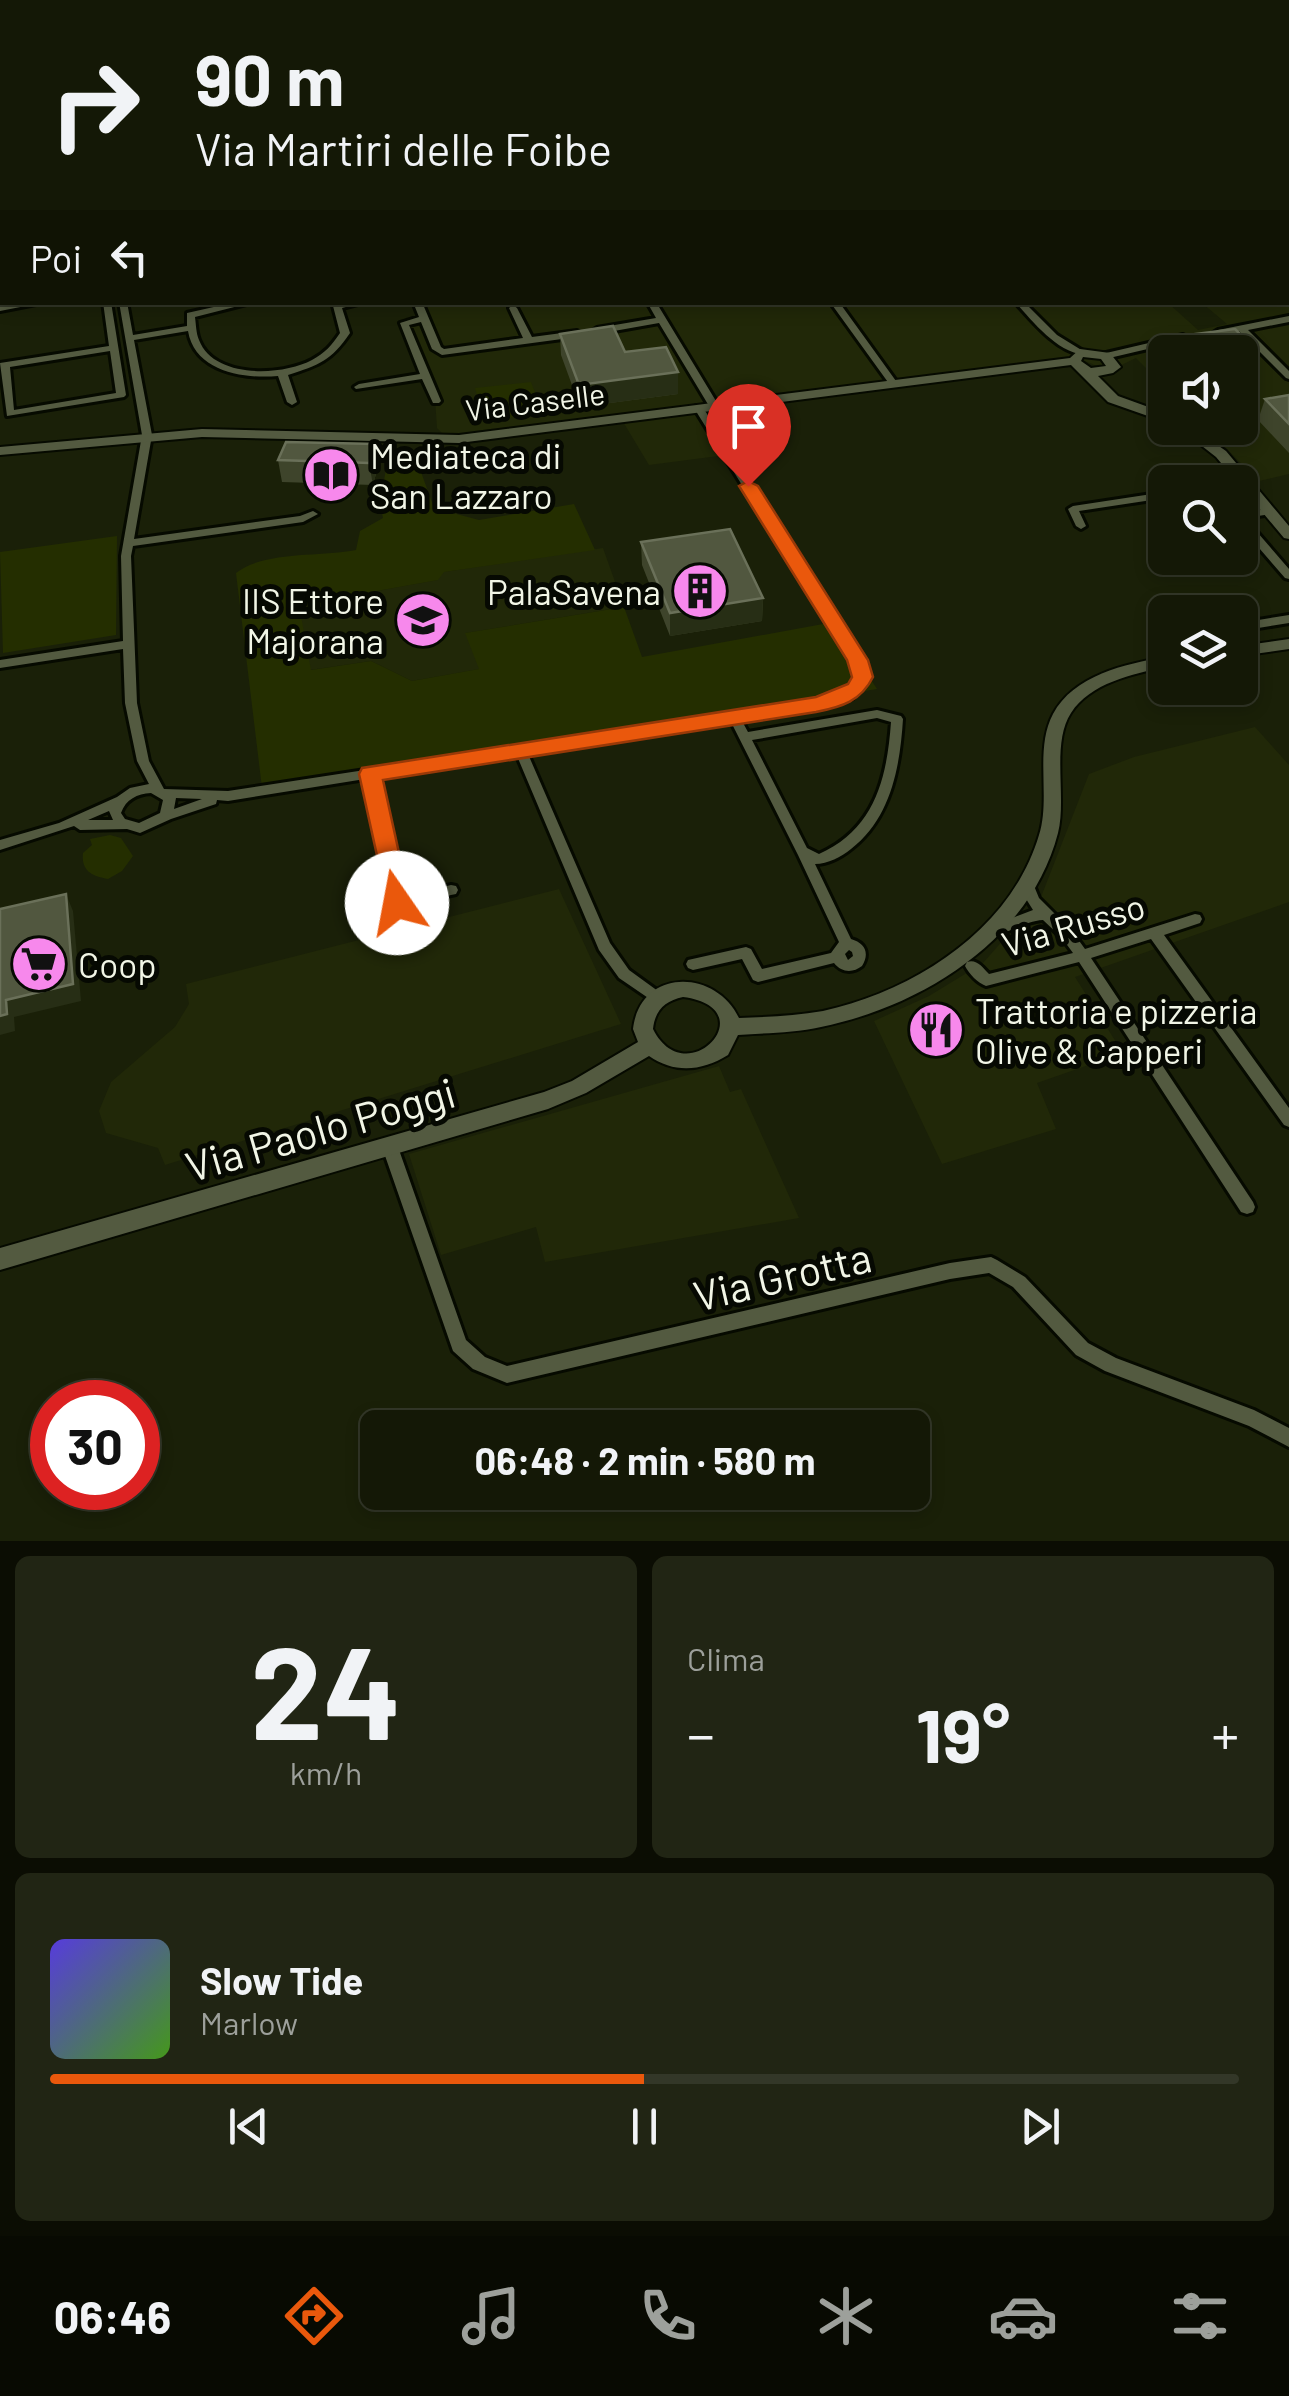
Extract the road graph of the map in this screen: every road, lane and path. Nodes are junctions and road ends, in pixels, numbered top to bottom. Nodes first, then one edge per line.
1 (107, 305) edge
2 (124, 305) edge
3 (233, 305) edge
4 (337, 305) edge
5 (419, 305) edge
6 (653, 305) edge
7 (836, 305) edge
8 (1022, 305) edge
9 (513, 308) dead end
10 (424, 319) junction
11 (1289, 319) edge
12 (662, 320) junction
13 (190, 328) junction
14 (1241, 328) junction
15 (130, 338) junction
16 (529, 342) junction
17 (114, 348) junction
18 (1105, 356) junction
19 (1079, 361) junction
20 (2, 365) edge
21 (282, 372) junction
22 (426, 376) junction
23 (1289, 376) edge
24 (1101, 378) junction
25 (893, 383) junction
26 (359, 386) dead end
27 (436, 401) dead end
28 (292, 402) dead end
29 (706, 407) junction
30 (1148, 411) edge
31 (148, 435) junction
32 (1212, 445) edge
33 (0, 452) edge
34 (1230, 465) edge
35 (1258, 489) edge
36 (1148, 497) edge
37 (1258, 499) edge
38 (1267, 512) junction
39 (313, 514) dead end
40 (1258, 514) edge
41 (1289, 521) edge
42 (1081, 526) dead end
43 (1289, 535) edge
44 (1258, 539) edge
45 (128, 542) junction
46 (1289, 576) edge
47 (1289, 619) edge
48 (1258, 624) edge
49 (129, 644) junction
50 (1289, 644) edge
51 (1258, 648) edge
52 (0, 664) edge
53 (1148, 666) edge
54 (734, 718) junction
55 (744, 737) junction
56 (521, 750) junction
57 (142, 761) junction
58 (370, 774) junction
59 (162, 791) junction
60 (228, 796) junction
61 (124, 797) junction
62 (166, 816) junction
63 (124, 825) junction
64 (63, 826) junction
65 (0, 845) edge
66 (802, 852) junction
67 (1026, 885) junction
68 (451, 890) dead end
69 (397, 903) junction
70 (355, 914) dead end
71 (1047, 916) junction
72 (1195, 919) dead end
73 (989, 932) junction
74 (1155, 933) junction
75 (1082, 956) junction
76 (693, 964) dead end
77 (972, 966) dead end
78 (657, 998) junction
79 (731, 1026) junction
80 (650, 1045) junction
81 (1289, 1120) edge
82 (390, 1147) junction
83 (1247, 1207) dead end
84 (0, 1259) edge
85 (1289, 1438) edge

1 - 17 street
2 - 15 street
3 - 13 street
4 - 21 street
5 - 10 street
6 - 12 street
7 - 25 street
8 - 19 street
9 - 16 street
10 - 16 street
10 - 22 street
11 - 14 street, Via Caselle
12 - 16 street
12 - 29 street
13 - 15 street
13 - 21 street
14 - 18 street, Via Caselle
14 - 23 street
15 - 31 street
17 - 20 street
17 - 20 street
18 - 19 street, Via Caselle
18 - 24 street
19 - 24 street
19 - 25 street, Via Caselle
21 - 28 street
22 - 26 street
22 - 27 street
24 - 30 street
25 - 29 street, Via Caselle
29 - 31 street, Via Caselle
29 - 54 street
31 - 33 street, Via Caselle
31 - 45 street
32 - 34 street
35 - 41 street
36 - 42 street
37 - 38 street
38 - 40 street
38 - 43 street
39 - 45 street
44 - 46 street
45 - 49 street
47 - 48 street
49 - 52 street
49 - 57 street
50 - 51 street
53 - 67 street
54 - 55 street
54 - 56 street
55 - 66 street
55 - 66 street
56 - 58 street
56 - 78 street
57 - 59 street
57 - 61 street
58 - 60 street
58 - 69 street
59 - 60 street
59 - 61 street
59 - 62 street
60 - 62 street
61 - 63 street
61 - 64 street
62 - 63 street
63 - 64 street
64 - 65 street
66 - 76 street
67 - 71 street
67 - 73 street
68 - 69 street
69 - 70 street
71 - 73 street
71 - 75 street
72 - 74 street, Via Russo
73 - 79 street
74 - 75 street, Via Russo
74 - 81 street
75 - 77 street, Via Russo
75 - 83 street
78 - 79 street
78 - 80 street
79 - 80 street
80 - 82 street, Via Paolo Poggi
82 - 84 street, Via Paolo Poggi
82 - 85 street, Via Grotta

